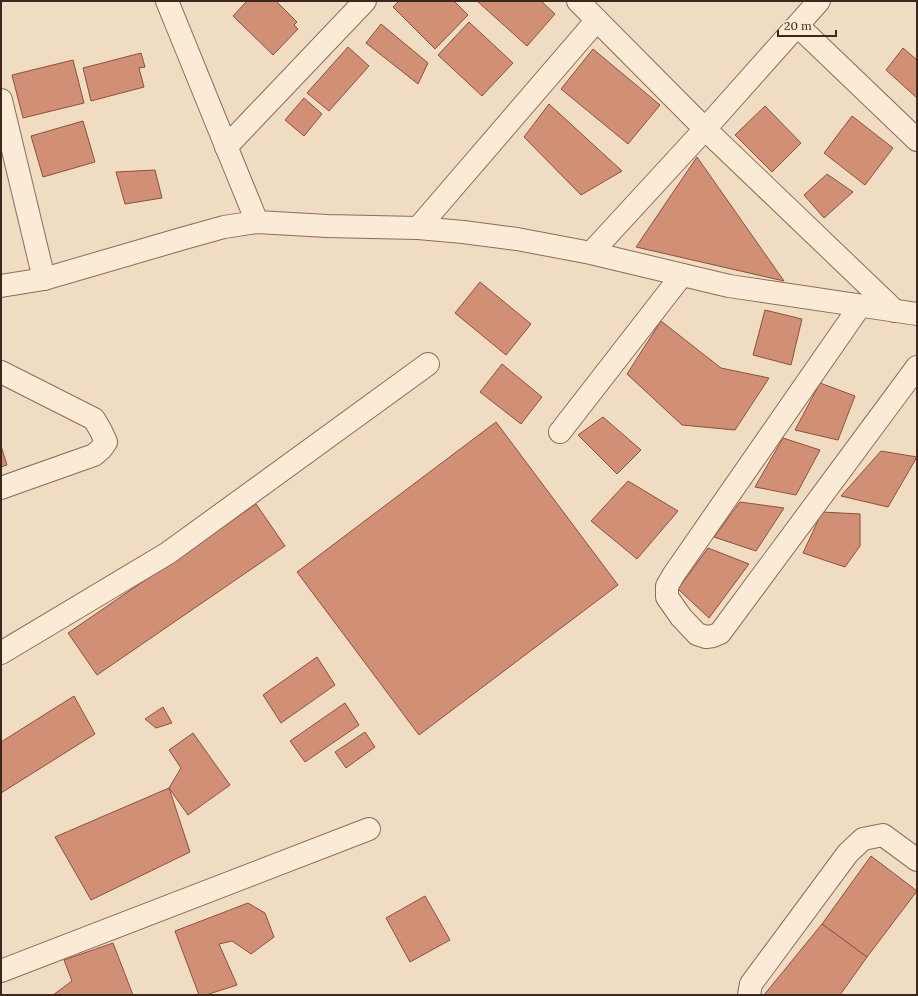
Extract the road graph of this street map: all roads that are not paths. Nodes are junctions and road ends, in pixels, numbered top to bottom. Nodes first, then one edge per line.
1 (167, 1) edge
2 (365, 1) edge
3 (578, 1) edge
4 (819, 1) edge
5 (597, 20) junction
6 (798, 26) junction
7 (1, 100) edge
8 (706, 129) junction
9 (917, 140) edge
10 (226, 147) junction
11 (257, 222) junction
12 (418, 228) junction
13 (591, 253) junction
14 (682, 275) junction
15 (44, 279) junction
16 (1, 286) edge
17 (860, 306) junction
18 (896, 311) junction
19 (917, 314) edge
20 (428, 364) dead end
21 (917, 367) edge
22 (1, 372) edge
23 (560, 432) dead end
24 (1, 488) edge
25 (1, 654) edge
26 (369, 829) dead end
27 (917, 860) edge
28 (1, 971) edge
29 (749, 995) edge

1 - 10 street
2 - 10 street
3 - 5 street
4 - 6 street
5 - 8 street
5 - 12 street
6 - 8 street
6 - 9 street
7 - 15 street
8 - 13 street
8 - 18 street
10 - 11 street
11 - 12 street
11 - 15 street
12 - 13 street
13 - 14 street
14 - 17 street
14 - 23 street
15 - 16 street
17 - 18 street
17 - 21 street
18 - 19 street
20 - 25 street
22 - 24 street
26 - 28 street
27 - 29 street

